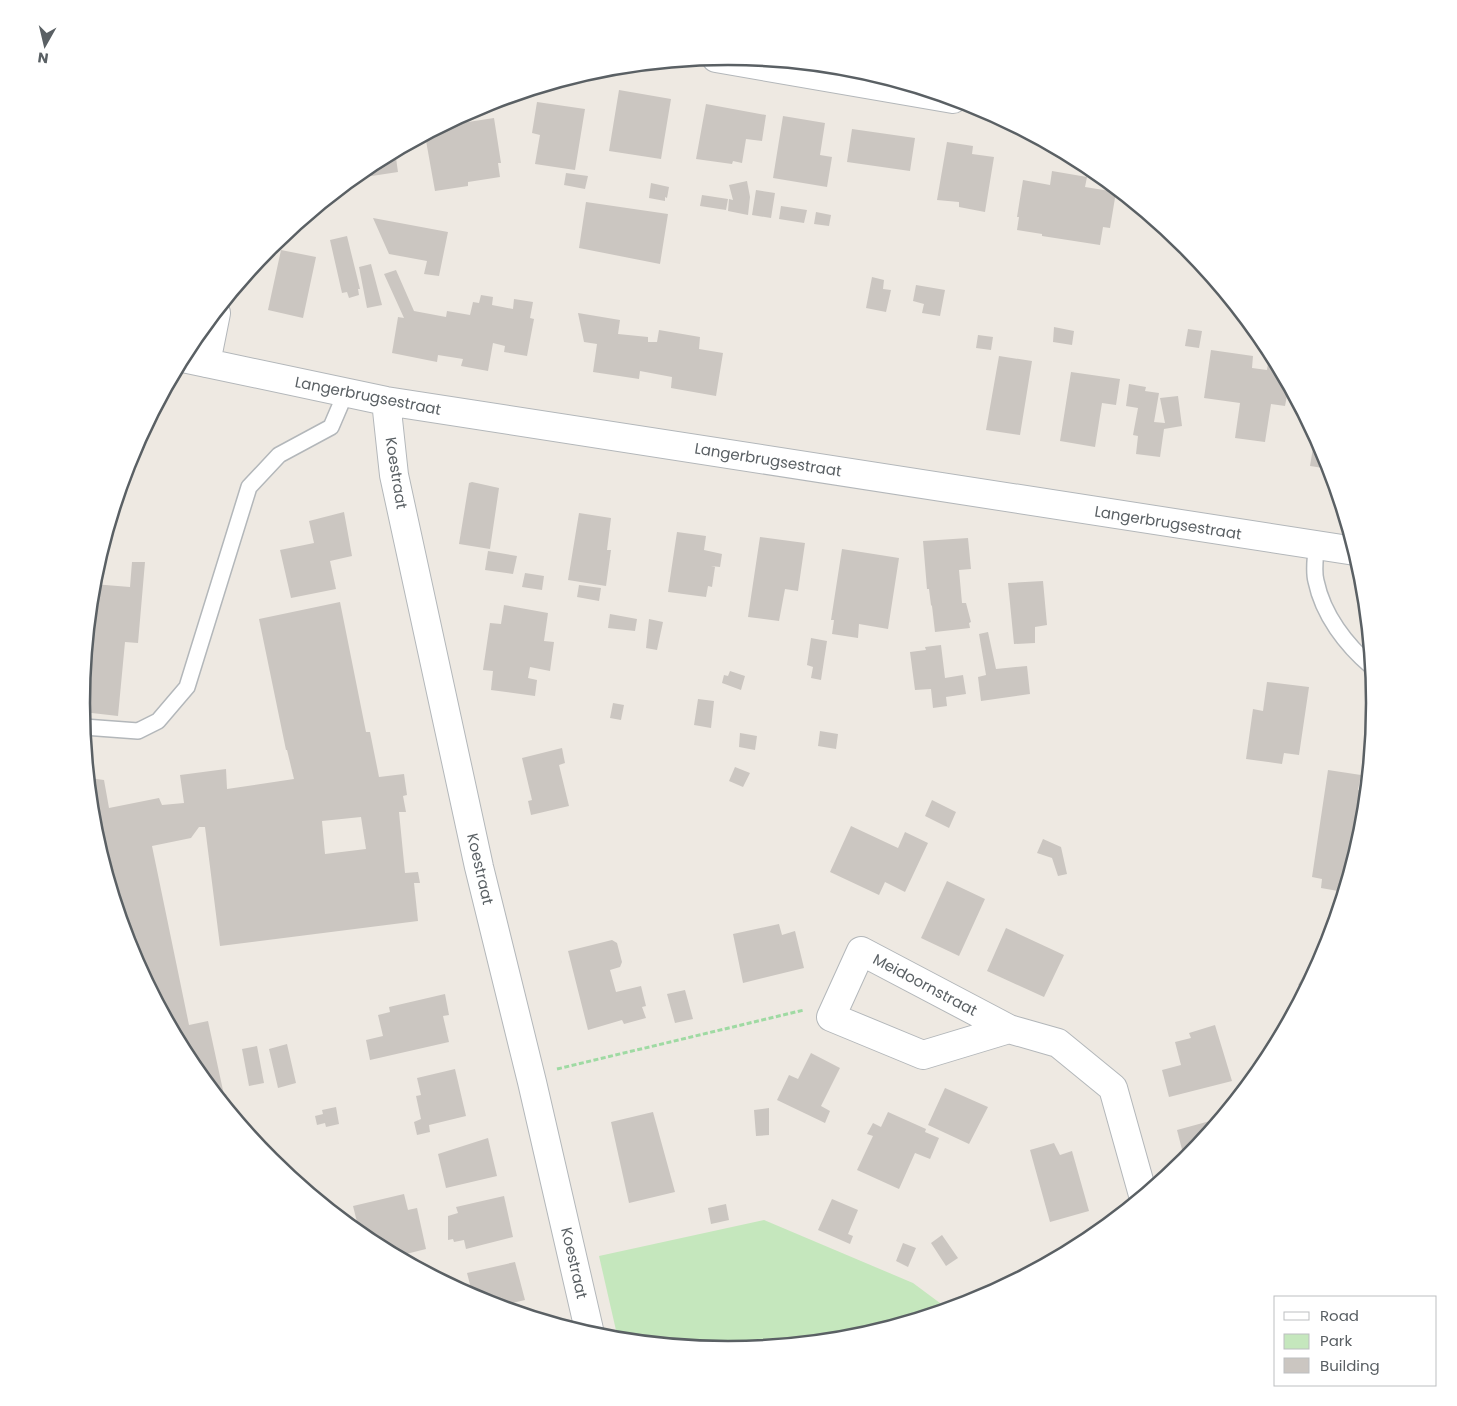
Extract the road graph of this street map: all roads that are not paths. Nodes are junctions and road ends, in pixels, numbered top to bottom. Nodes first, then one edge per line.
1 (761, 66) edge
2 (907, 91) edge
3 (203, 342) edge
4 (195, 360) edge
5 (346, 392) junction
6 (386, 401) junction
7 (1316, 546) junction
8 (1348, 550) edge
9 (1365, 661) edge
10 (91, 728) edge
11 (1008, 1029) junction
12 (1142, 1189) edge
13 (588, 1325) edge

1 - 2 street
3 - 4 street
4 - 5 street, Langerbrugsestraat
5 - 6 street, Langerbrugsestraat
5 - 10 lane
6 - 7 street, Langerbrugsestraat
6 - 13 street, Koestraat
7 - 8 street, Langerbrugsestraat
7 - 9 lane
11 - 11 street, Meidoornstraat
11 - 12 street, Meidoornstraat

